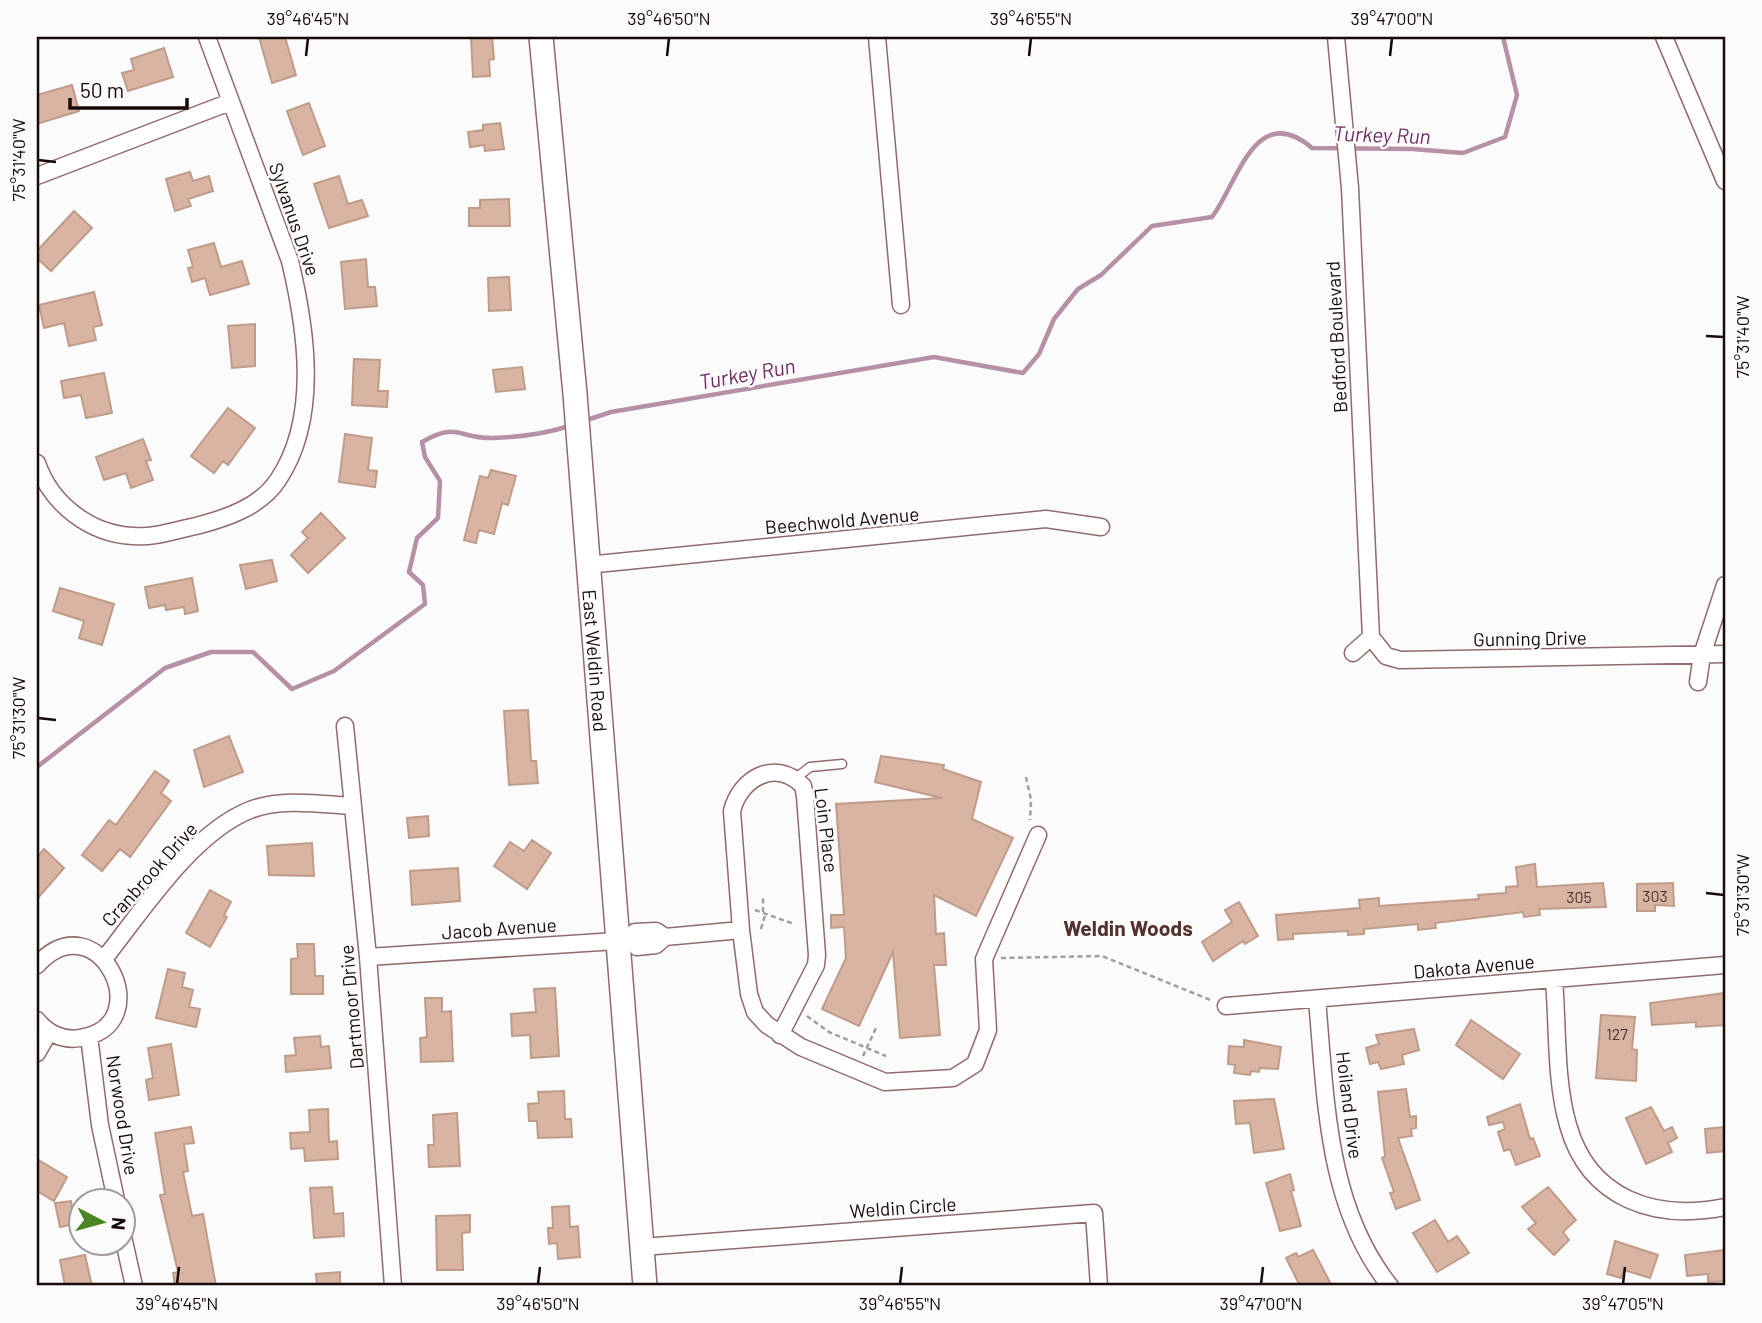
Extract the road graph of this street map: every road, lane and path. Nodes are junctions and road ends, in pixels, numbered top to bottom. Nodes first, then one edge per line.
1 (207, 37) edge
2 (541, 37) edge
3 (877, 37) edge
4 (1336, 37) edge
5 (1664, 37) edge
6 (230, 102) junction
7 (37, 176) edge
8 (1725, 181) edge
9 (901, 305) dead end
10 (37, 463) edge
11 (1101, 527) dead end
12 (587, 565) junction
13 (1725, 585) edge
14 (1371, 637) junction
15 (1353, 653) dead end
16 (1725, 653) edge
17 (1702, 655) junction
18 (1698, 682) dead end
19 (345, 726) dead end
20 (842, 764) dead end
21 (1026, 777) dead end
22 (796, 778) junction
23 (352, 806) junction
24 (1033, 831) joint
25 (763, 898) dead end
26 (749, 908) dead end
27 (764, 914) junction
28 (794, 924) dead end
29 (761, 929) dead end
30 (741, 930) junction
31 (625, 941) junction
32 (368, 957) junction
33 (104, 958) junction
34 (984, 959) junction
35 (37, 965) edge
36 (1725, 965) edge
37 (1554, 980) junction
38 (1317, 1000) junction
39 (1226, 1006) joint
40 (43, 1026) edge
41 (876, 1028) dead end
42 (780, 1035) junction
43 (89, 1036) junction
44 (37, 1053) edge
45 (862, 1059) dead end
46 (113, 1186) edge
47 (1725, 1207) edge
48 (642, 1247) junction
49 (127, 1256) edge
50 (134, 1286) edge
51 (393, 1286) edge
52 (645, 1286) edge
53 (1099, 1286) edge
54 (1390, 1286) edge

1 - 6 street, Sylvanus Drive
2 - 12 street, East Weldin Road
3 - 9 street
4 - 14 street, Bedford Boulevard
5 - 8 street
6 - 7 street
6 - 10 street, Sylvanus Drive
11 - 12 street, Beechwold Avenue
12 - 31 street, East Weldin Road
13 - 17 street
14 - 15 street
14 - 17 street, Gunning Drive
16 - 17 street, Gunning Drive
17 - 18 street
19 - 23 street, Dartmoor Drive
20 - 22 lane
21 - 24 path
22 - 30 street, Loin Place
22 - 42 street, Loin Place
23 - 32 street, Dartmoor Drive
23 - 33 street, Cranbrook Drive
24 - 34 street, Loin Place
25 - 27 path
26 - 27 path
27 - 28 path
27 - 29 path
30 - 31 street, Jacob Avenue
30 - 42 street, Loin Place
31 - 32 street, Jacob Avenue
31 - 48 street, East Weldin Road
32 - 51 street, Dartmoor Drive
33 - 35 street, Cranbrook Drive
33 - 43 street
34 - 39 path
34 - 42 street, Loin Place
36 - 37 street, Dakota Avenue
37 - 38 street, Dakota Avenue
37 - 47 street
38 - 39 street, Dakota Avenue
38 - 54 street, Hoiland Drive
40 - 43 street
40 - 44 street
41 - 45 path
43 - 46 street, Norwood Drive
48 - 52 street, East Weldin Road
48 - 53 street, Weldin Circle
49 - 50 street

